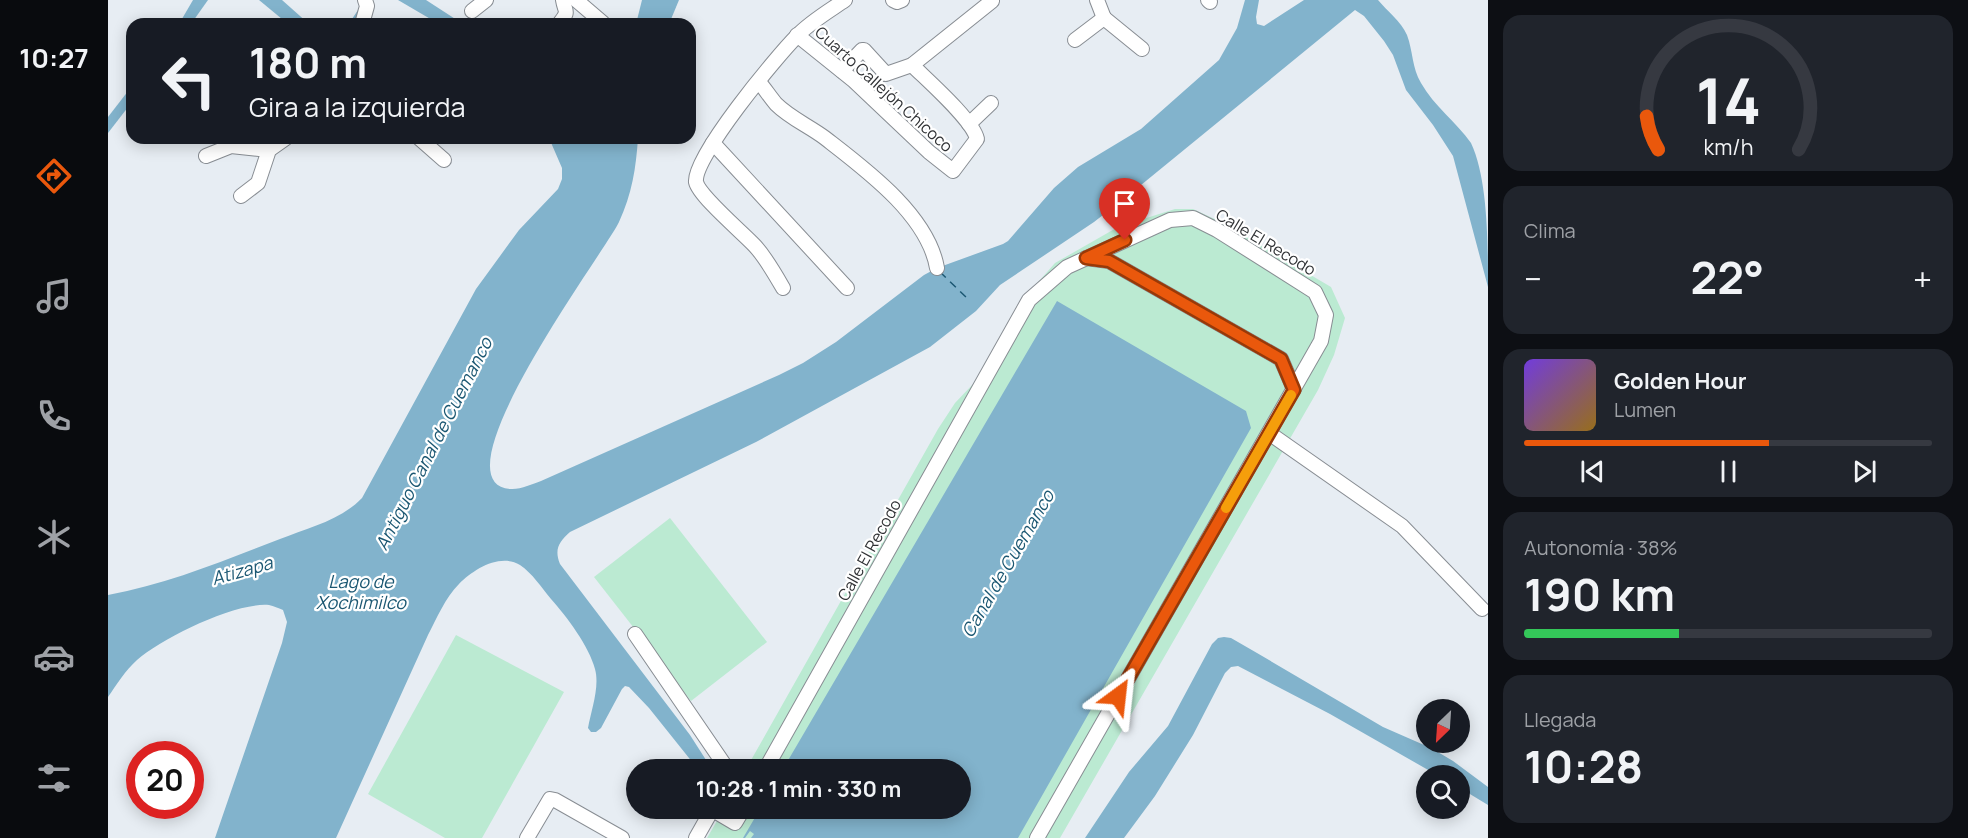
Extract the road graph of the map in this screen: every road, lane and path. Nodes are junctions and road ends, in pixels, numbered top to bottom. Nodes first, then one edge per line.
1 (486, 0) edge
2 (563, 0) edge
3 (576, 0) edge
4 (845, 0) edge
5 (893, 0) edge
6 (902, 0) edge
7 (1097, 0) edge
8 (992, 1) edge
9 (366, 3) edge
10 (471, 10) dead end
11 (363, 18) edge
12 (564, 18) edge
13 (597, 18) edge
14 (1104, 18) junction
15 (798, 35) junction
16 (1075, 40) dead end
17 (1142, 49) dead end
18 (912, 65) junction
19 (842, 71) junction
20 (759, 82) junction
21 (991, 103) dead end
22 (969, 124) junction
23 (713, 143) junction
24 (281, 144) edge
25 (426, 144) edge
26 (206, 156) dead end
27 (444, 160) dead end
28 (264, 166) junction
29 (241, 196) dead end
30 (1086, 258) junction
31 (937, 268) dead end
32 (783, 288) dead end
33 (847, 288) dead end
34 (1294, 390) junction
35 (1269, 434) junction
36 (1482, 609) dead end
37 (635, 634) dead end
38 (720, 759) edge
39 (771, 759) edge
40 (707, 819) edge
41 (527, 838) edge
42 (622, 838) edge
43 (696, 838) edge
44 (1037, 838) edge

1 - 10 street
2 - 12 street
3 - 13 street
4 - 15 street
5 - 6 street
7 - 14 street
8 - 18 street
9 - 11 street
14 - 16 street
14 - 17 street
15 - 19 street, Cuarto Callejón Chicoco
15 - 20 street
18 - 19 street
18 - 22 street, Cuarto Callejón Chicoco
19 - 22 street, Cuarto Callejón Chicoco
20 - 23 street
20 - 31 street
21 - 22 street
23 - 32 street
23 - 33 street
24 - 28 street
25 - 27 street
26 - 28 street
28 - 29 street
30 - 34 street
30 - 34 street, Calle El Recodo
30 - 39 street, Calle El Recodo
34 - 35 street, Calle El Recodo
35 - 36 street
35 - 44 street, Calle El Recodo
37 - 38 street
40 - 43 street
41 - 42 street

